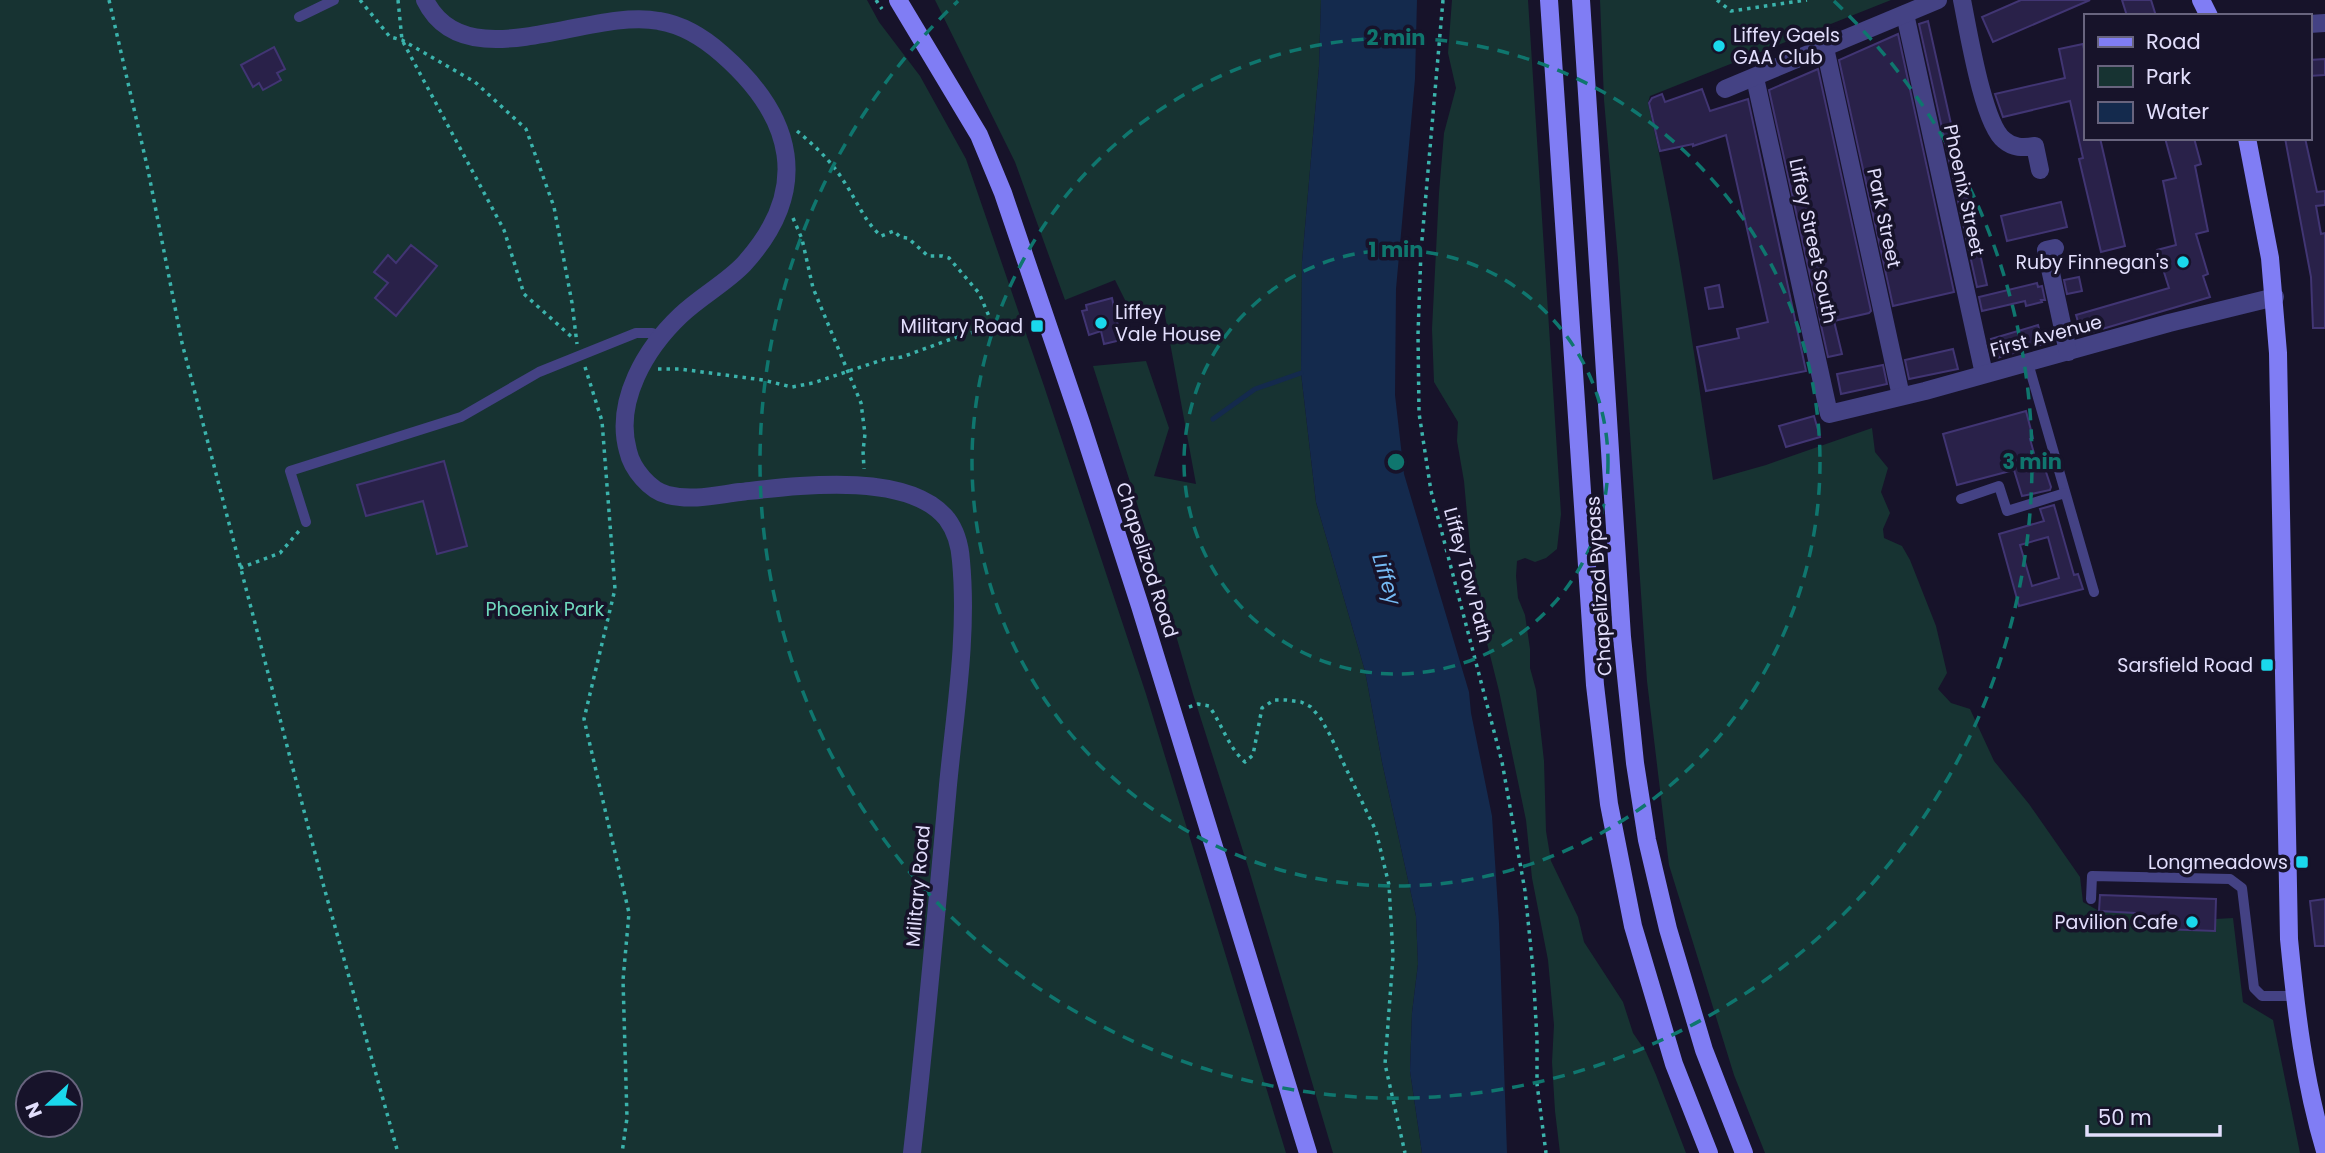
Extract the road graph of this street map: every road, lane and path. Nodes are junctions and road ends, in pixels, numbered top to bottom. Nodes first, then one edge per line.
1 (109, 0) edge
2 (334, 0) edge
3 (360, 0) edge
4 (398, 0) edge
5 (425, 0) edge
6 (876, 0) edge
7 (898, 0) edge
8 (1443, 0) edge
9 (1549, 0) edge
10 (1581, 0) edge
11 (1717, 0) edge
12 (1807, 0) edge
13 (1938, 0) edge
14 (1962, 0) edge
15 (1905, 14) junction
16 (886, 15) dead end
17 (299, 17) dead end
18 (402, 40) junction
19 (1825, 48) junction
20 (1755, 78) junction
21 (1725, 89) dead end
22 (795, 130) dead end
23 (2247, 140) edge
24 (2040, 170) dead end
25 (783, 199) junction
26 (2055, 247) dead end
27 (2274, 297) junction
28 (994, 328) junction
29 (1027, 333) dead end
30 (661, 336) junction
31 (576, 340) junction
32 (2068, 352) junction
33 (582, 355) junction
34 (2028, 363) junction
35 (642, 366) junction
36 (848, 372) junction
37 (1984, 374) junction
38 (1902, 396) junction
39 (1829, 414) joint
40 (864, 485) junction
41 (2065, 492) junction
42 (1961, 499) dead end
43 (306, 522) joint
44 (240, 568) junction
45 (2094, 592) dead end
46 (1173, 712) junction
47 (2091, 899) dead end
48 (2294, 996) junction
49 (2325, 1151) edge
50 (398, 1153) edge
51 (622, 1153) edge
52 (912, 1153) edge
53 (1308, 1153) edge
54 (1405, 1153) edge
55 (1546, 1153) edge
56 (1709, 1153) edge
57 (1744, 1153) edge

1 - 44 path
2 - 17 lane
3 - 18 path
4 - 18 path
5 - 25 street, Military Road
6 - 16 path
7 - 46 main road, Chapelizod Road
8 - 55 path, Liffey Tow Path
9 - 56 main road, Chapelizod Bypass
10 - 57 main road, Chapelizod Bypass
11 - 12 path
13 - 15 street
14 - 24 street
15 - 19 street
15 - 37 street, Phoenix Street
18 - 31 path
18 - 31 path
19 - 20 street
19 - 38 street, Park Street
20 - 21 street
20 - 39 street, Liffey Street South
22 - 28 path
23 - 27 main road
25 - 30 street, Military Road
25 - 36 path
26 - 32 street
27 - 32 street, First Avenue
27 - 48 main road
28 - 29 path
28 - 36 path
30 - 33 lane
30 - 35 street, Military Road
31 - 33 path
32 - 34 street, First Avenue
33 - 43 lane
33 - 51 path
34 - 37 street, First Avenue
34 - 41 lane
35 - 36 path
35 - 40 street, Military Road
36 - 40 path
37 - 38 street, First Avenue
38 - 39 street, First Avenue
40 - 52 street, Military Road
41 - 42 lane
41 - 45 lane
43 - 44 path
44 - 50 path
46 - 53 main road, Chapelizod Road
46 - 54 path
47 - 48 lane
48 - 49 main road

